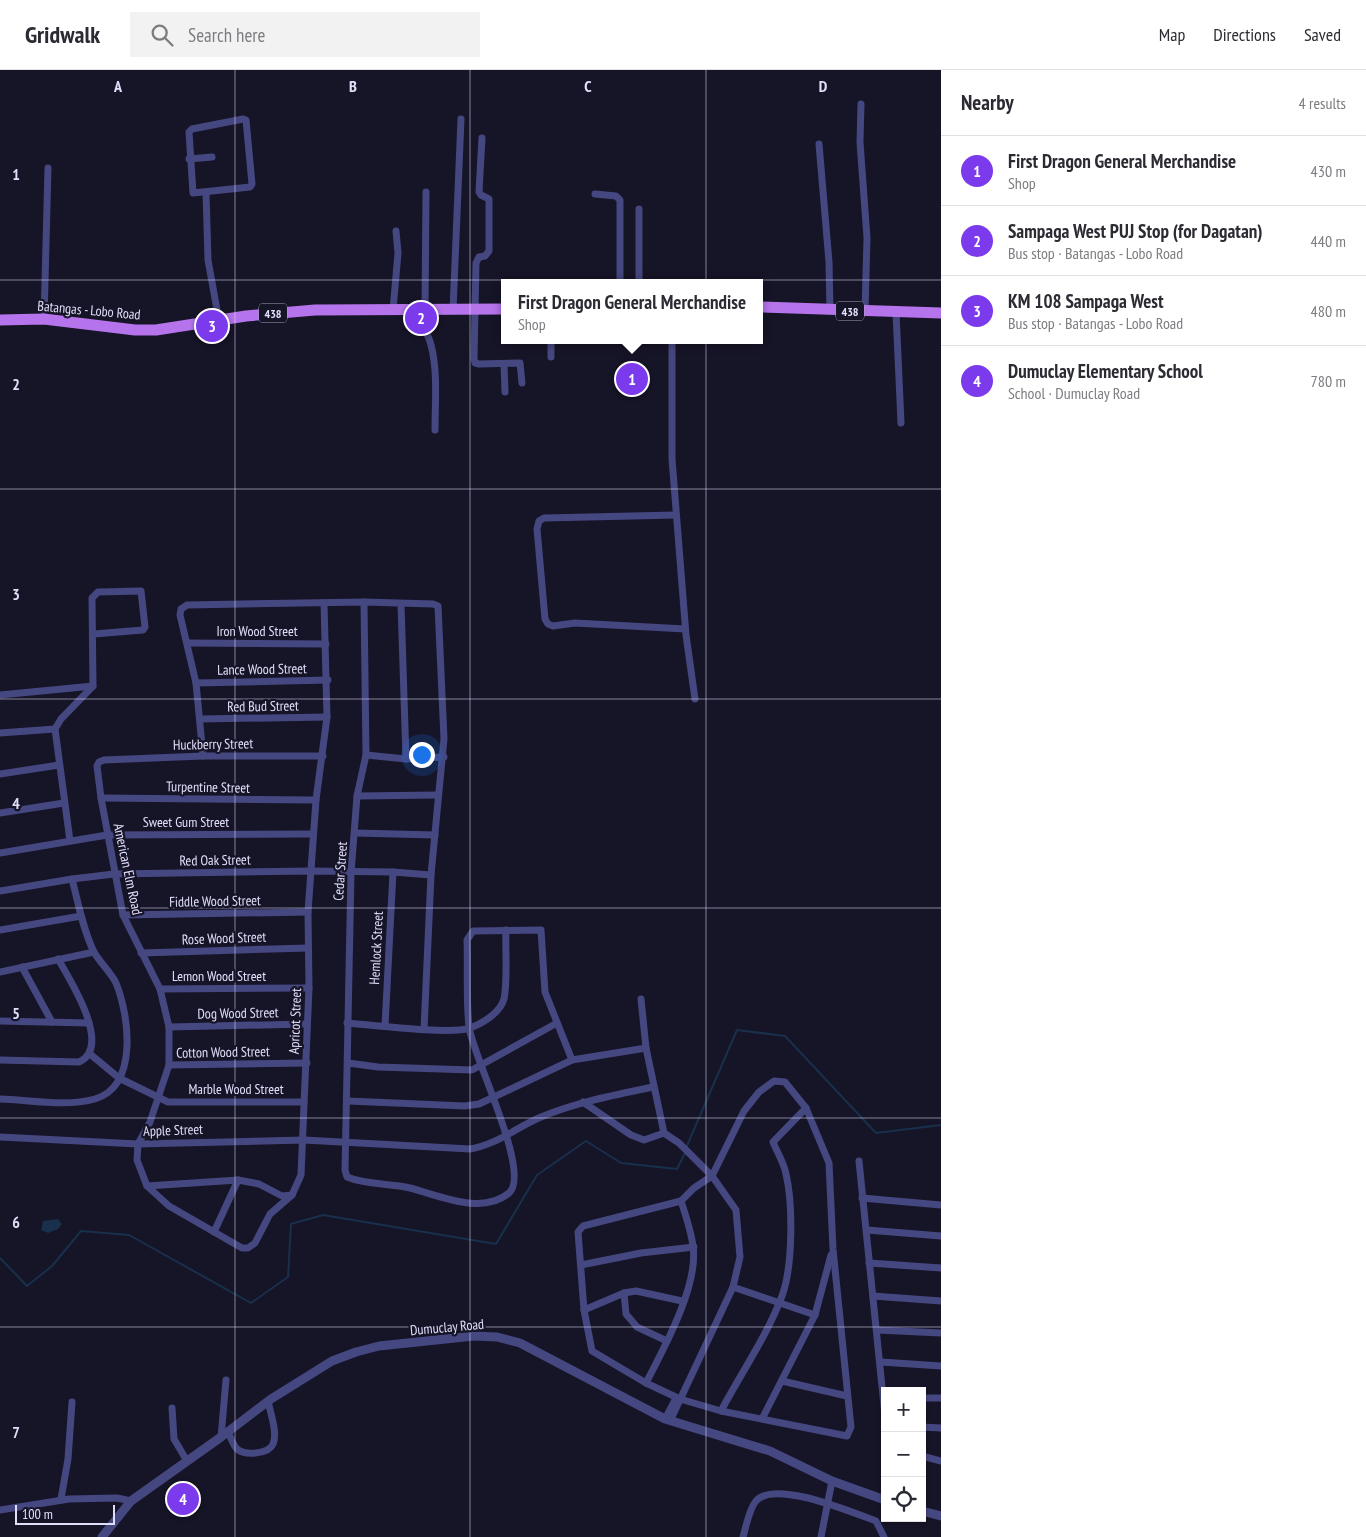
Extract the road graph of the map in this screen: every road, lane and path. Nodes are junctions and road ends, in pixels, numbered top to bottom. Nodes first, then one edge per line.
1 (861, 104) dead end
2 (460, 119) dead end
3 (482, 138) dead end
4 (819, 144) dead end
5 (212, 157) dead end
6 (189, 159) junction
7 (48, 168) dead end
8 (206, 192) junction
9 (426, 192) dead end
10 (595, 194) dead end
11 (639, 209) dead end
12 (396, 231) dead end
13 (620, 279) edge
14 (639, 279) edge
15 (763, 307) edge
16 (392, 310) junction
17 (421, 310) junction
18 (453, 310) junction
19 (476, 310) junction
20 (501, 310) edge
21 (830, 310) junction
22 (865, 311) junction
23 (896, 312) junction
24 (941, 314) edge
25 (44, 319) junction
26 (0, 320) edge
27 (219, 321) junction
28 (551, 344) edge
29 (672, 344) edge
30 (551, 357) dead end
31 (504, 364) junction
32 (522, 384) dead end
33 (505, 392) dead end
34 (901, 424) dead end
35 (435, 430) dead end
36 (676, 515) junction
37 (364, 602) junction
38 (324, 603) junction
39 (401, 604) junction
40 (685, 629) junction
41 (94, 634) junction
42 (188, 643) junction
43 (326, 644) junction
44 (328, 680) junction
45 (196, 682) junction
46 (93, 686) junction
47 (0, 695) edge
48 (695, 699) dead end
49 (327, 717) junction
50 (200, 719) junction
51 (55, 728) junction
52 (0, 734) edge
53 (366, 755) junction
54 (202, 756) junction
55 (323, 756) junction
56 (444, 757) junction
57 (406, 759) junction
58 (104, 760) joint
59 (59, 765) junction
60 (0, 774) edge
61 (437, 795) junction
62 (357, 796) junction
63 (101, 798) junction
64 (316, 800) junction
65 (64, 803) junction
66 (0, 813) edge
67 (313, 834) junction
68 (355, 834) junction
69 (107, 835) junction
70 (434, 835) junction
71 (70, 841) junction
72 (0, 853) edge
73 (311, 871) junction
74 (351, 872) junction
75 (392, 872) junction
76 (114, 874) junction
77 (431, 874) junction
78 (72, 878) junction
79 (0, 891) edge
80 (308, 912) junction
81 (123, 915) junction
82 (82, 916) junction
83 (0, 930) edge
84 (506, 930) junction
85 (308, 948) junction
86 (94, 952) junction
87 (141, 953) junction
88 (58, 959) junction
89 (22, 967) junction
90 (0, 972) edge
91 (309, 988) junction
92 (160, 989) junction
93 (641, 998) dead end
94 (0, 1021) edge
95 (52, 1022) junction
96 (89, 1022) junction
97 (347, 1023) junction
98 (557, 1023) junction
99 (307, 1024) junction
100 (384, 1026) junction
101 (169, 1027) junction
102 (424, 1029) junction
103 (469, 1029) junction
104 (646, 1048) junction
105 (90, 1054) junction
106 (0, 1060) edge
107 (572, 1060) junction
108 (307, 1063) junction
109 (348, 1063) junction
110 (169, 1065) junction
111 (482, 1065) junction
112 (118, 1078) junction
113 (653, 1087) junction
114 (493, 1097) junction
115 (159, 1098) junction
116 (0, 1099) edge
117 (348, 1101) junction
118 (304, 1102) junction
119 (583, 1102) junction
120 (806, 1108) junction
121 (664, 1133) junction
122 (506, 1135) junction
123 (0, 1137) edge
124 (304, 1140) junction
125 (346, 1142) junction
126 (138, 1144) junction
127 (859, 1161) dead end
128 (712, 1176) junction
129 (238, 1180) junction
130 (147, 1186) junction
131 (292, 1195) junction
132 (862, 1198) junction
133 (682, 1201) junction
134 (941, 1205) edge
135 (867, 1230) junction
136 (214, 1232) junction
137 (941, 1236) edge
138 (694, 1247) junction
139 (832, 1249) junction
140 (869, 1263) junction
141 (581, 1265) junction
142 (941, 1268) edge
143 (734, 1286) junction
144 (624, 1294) junction
145 (873, 1296) junction
146 (682, 1301) junction
147 (941, 1301) edge
148 (779, 1304) junction
149 (584, 1310) junction
150 (815, 1316) junction
151 (877, 1330) junction
152 (941, 1333) edge
153 (667, 1342) junction
154 (880, 1362) junction
155 (941, 1366) edge
156 (226, 1380) dead end
157 (782, 1381) junction
158 (646, 1383) junction
159 (883, 1387) edge
160 (679, 1396) junction
161 (847, 1396) junction
162 (926, 1398) edge
163 (941, 1398) edge
164 (268, 1401) junction
165 (72, 1402) dead end
166 (172, 1408) dead end
167 (721, 1411) junction
168 (762, 1419) junction
169 (667, 1420) junction
170 (926, 1427) edge
171 (941, 1428) edge
172 (225, 1434) junction
173 (926, 1457) edge
174 (187, 1461) junction
175 (941, 1461) edge
176 (832, 1481) junction
177 (61, 1499) junction
178 (881, 1499) edge
179 (131, 1501) junction
180 (829, 1504) junction
181 (0, 1510) edge
182 (926, 1512) edge
183 (941, 1516) edge
184 (102, 1537) edge
185 (742, 1537) edge
186 (821, 1537) edge
187 (884, 1537) edge

1 - 22 street
2 - 18 street
3 - 19 street
4 - 21 street
5 - 6 street
6 - 8 street
6 - 8 street
7 - 25 street
8 - 27 street
9 - 17 street
10 - 13 street
11 - 14 street
12 - 16 street
15 - 21 main road, 438
16 - 17 main road, Batangas - Lobo Road / 438
16 - 27 main road, Batangas - Lobo Road / 438
17 - 18 main road, Batangas - Lobo Road / 438
17 - 35 street
18 - 19 main road, Batangas - Lobo Road / 438
19 - 20 main road, Batangas - Lobo Road / 438
19 - 31 street
21 - 22 main road, 438
22 - 23 main road, 438
23 - 24 main road, 438
23 - 34 street
25 - 26 main road, Batangas - Lobo Road / 438
25 - 27 main road, Batangas - Lobo Road / 438
28 - 30 street
29 - 36 street
31 - 32 street
31 - 33 street
36 - 40 street
36 - 40 street
37 - 38 street
37 - 39 street
37 - 53 street, Cedar Street
38 - 42 street
38 - 43 street, Apricot Street
39 - 56 street
39 - 57 street
40 - 48 street
41 - 41 street
41 - 46 street
42 - 43 street, Iron Wood Street
42 - 45 street
43 - 44 street, Apricot Street
44 - 45 street, Lance Wood Street
44 - 49 street, Apricot Street
45 - 50 street
46 - 47 street
46 - 51 street
49 - 50 street, Red Bud Street
49 - 55 street, Apricot Street
50 - 54 street
51 - 52 street
51 - 59 street
53 - 57 street
53 - 62 street, Cedar Street
54 - 55 street, Huckberry Street
54 - 58 street, Huckberry Street
55 - 64 street, Apricot Street
56 - 57 street
56 - 61 street
58 - 63 street, American Elm Road
59 - 60 street
59 - 65 street
61 - 62 street
61 - 70 street
62 - 68 street, Cedar Street
63 - 64 street, Turpentine Street
63 - 69 street, American Elm Road
64 - 67 street, Apricot Street
65 - 66 street
65 - 71 street
67 - 69 street, Sweet Gum Street
67 - 73 street, Apricot Street
68 - 70 street
68 - 74 street, Cedar Street
69 - 71 street, Sweet Gum Street
69 - 76 street, American Elm Road
70 - 77 street
71 - 72 street, Sweet Gum Street
73 - 74 street, Red Oak Street
73 - 76 street, Red Oak Street
73 - 80 street, Apricot Street
74 - 75 street, Red Oak Street
74 - 97 street, Cedar Street
75 - 77 street, Red Oak Street
75 - 100 street, Hemlock Street
76 - 78 street, Red Oak Street
76 - 81 street, American Elm Road
77 - 102 street
78 - 79 street, Red Oak Street
78 - 82 street
80 - 81 street, Fiddle Wood Street
80 - 85 street, Apricot Street
81 - 87 street, American Elm Road
82 - 83 street
82 - 86 street
84 - 98 street
84 - 103 street
84 - 103 street
85 - 87 street, Rose Wood Street
85 - 91 street, Apricot Street
86 - 88 street
86 - 112 street
87 - 92 street, American Elm Road
88 - 89 street
88 - 96 street
89 - 90 street
89 - 95 street
91 - 92 street, Lemon Wood Street
91 - 99 street, Apricot Street
92 - 101 street, American Elm Road
93 - 104 street
94 - 95 street
95 - 96 street
96 - 105 street
97 - 100 street
97 - 109 street, Cedar Street
98 - 107 street
98 - 111 street
99 - 101 street, Dog Wood Street
99 - 108 street, Apricot Street
100 - 102 street
101 - 110 street, American Elm Road
102 - 103 street
103 - 111 street
104 - 107 street
104 - 113 street
105 - 106 street
105 - 112 street
107 - 114 street
108 - 110 street, Cotton Wood Street
108 - 118 street, Apricot Street
109 - 111 street
109 - 117 street, Cedar Street
110 - 115 street, American Elm Road
111 - 114 street
112 - 115 street
112 - 116 street
113 - 119 street, Apple Street
113 - 121 street
114 - 117 street
114 - 122 street
115 - 118 street, Marble Wood Street
115 - 126 street
117 - 125 street, Cedar Street
118 - 124 street, Apricot Street
119 - 121 street
119 - 122 street, Apple Street
120 - 128 street
120 - 139 street
120 - 148 street
121 - 128 street
122 - 125 street, Apple Street
122 - 125 street, Cedar Street
123 - 126 street, Apple Street
124 - 125 street, Apple Street
124 - 126 street, Apple Street
124 - 131 street, Apricot Street
126 - 130 street
127 - 132 street
128 - 133 street
128 - 143 street
129 - 130 street
129 - 131 street
129 - 136 street
130 - 136 street
131 - 136 street
132 - 134 street
132 - 135 street
133 - 138 street
133 - 141 street
135 - 137 street
135 - 140 street
138 - 141 street
138 - 146 street
139 - 150 street
139 - 161 street
140 - 142 street
140 - 145 street
141 - 149 street
143 - 148 street
143 - 160 street
144 - 146 street
144 - 149 street
144 - 153 street
145 - 147 street
145 - 151 street
146 - 153 street
148 - 150 street
148 - 167 street
149 - 158 street
150 - 157 street
151 - 152 street
151 - 154 street
153 - 158 street
154 - 155 street
154 - 159 street
156 - 172 street
157 - 161 street
157 - 168 street
158 - 160 street
160 - 167 street
160 - 169 street
161 - 168 street
162 - 163 street
164 - 169 street, Dumuclay Road
164 - 172 street, Dumuclay Road
164 - 172 street
165 - 177 street
166 - 174 street
167 - 168 street
169 - 176 street, Dumuclay Road
170 - 171 street
172 - 174 street, Dumuclay Road
173 - 175 street
174 - 179 street, Dumuclay Road
176 - 178 street, Dumuclay Road
176 - 180 street
177 - 179 street
177 - 181 street
179 - 184 street, Dumuclay Road
180 - 185 street
180 - 186 street
180 - 187 street
182 - 183 street

